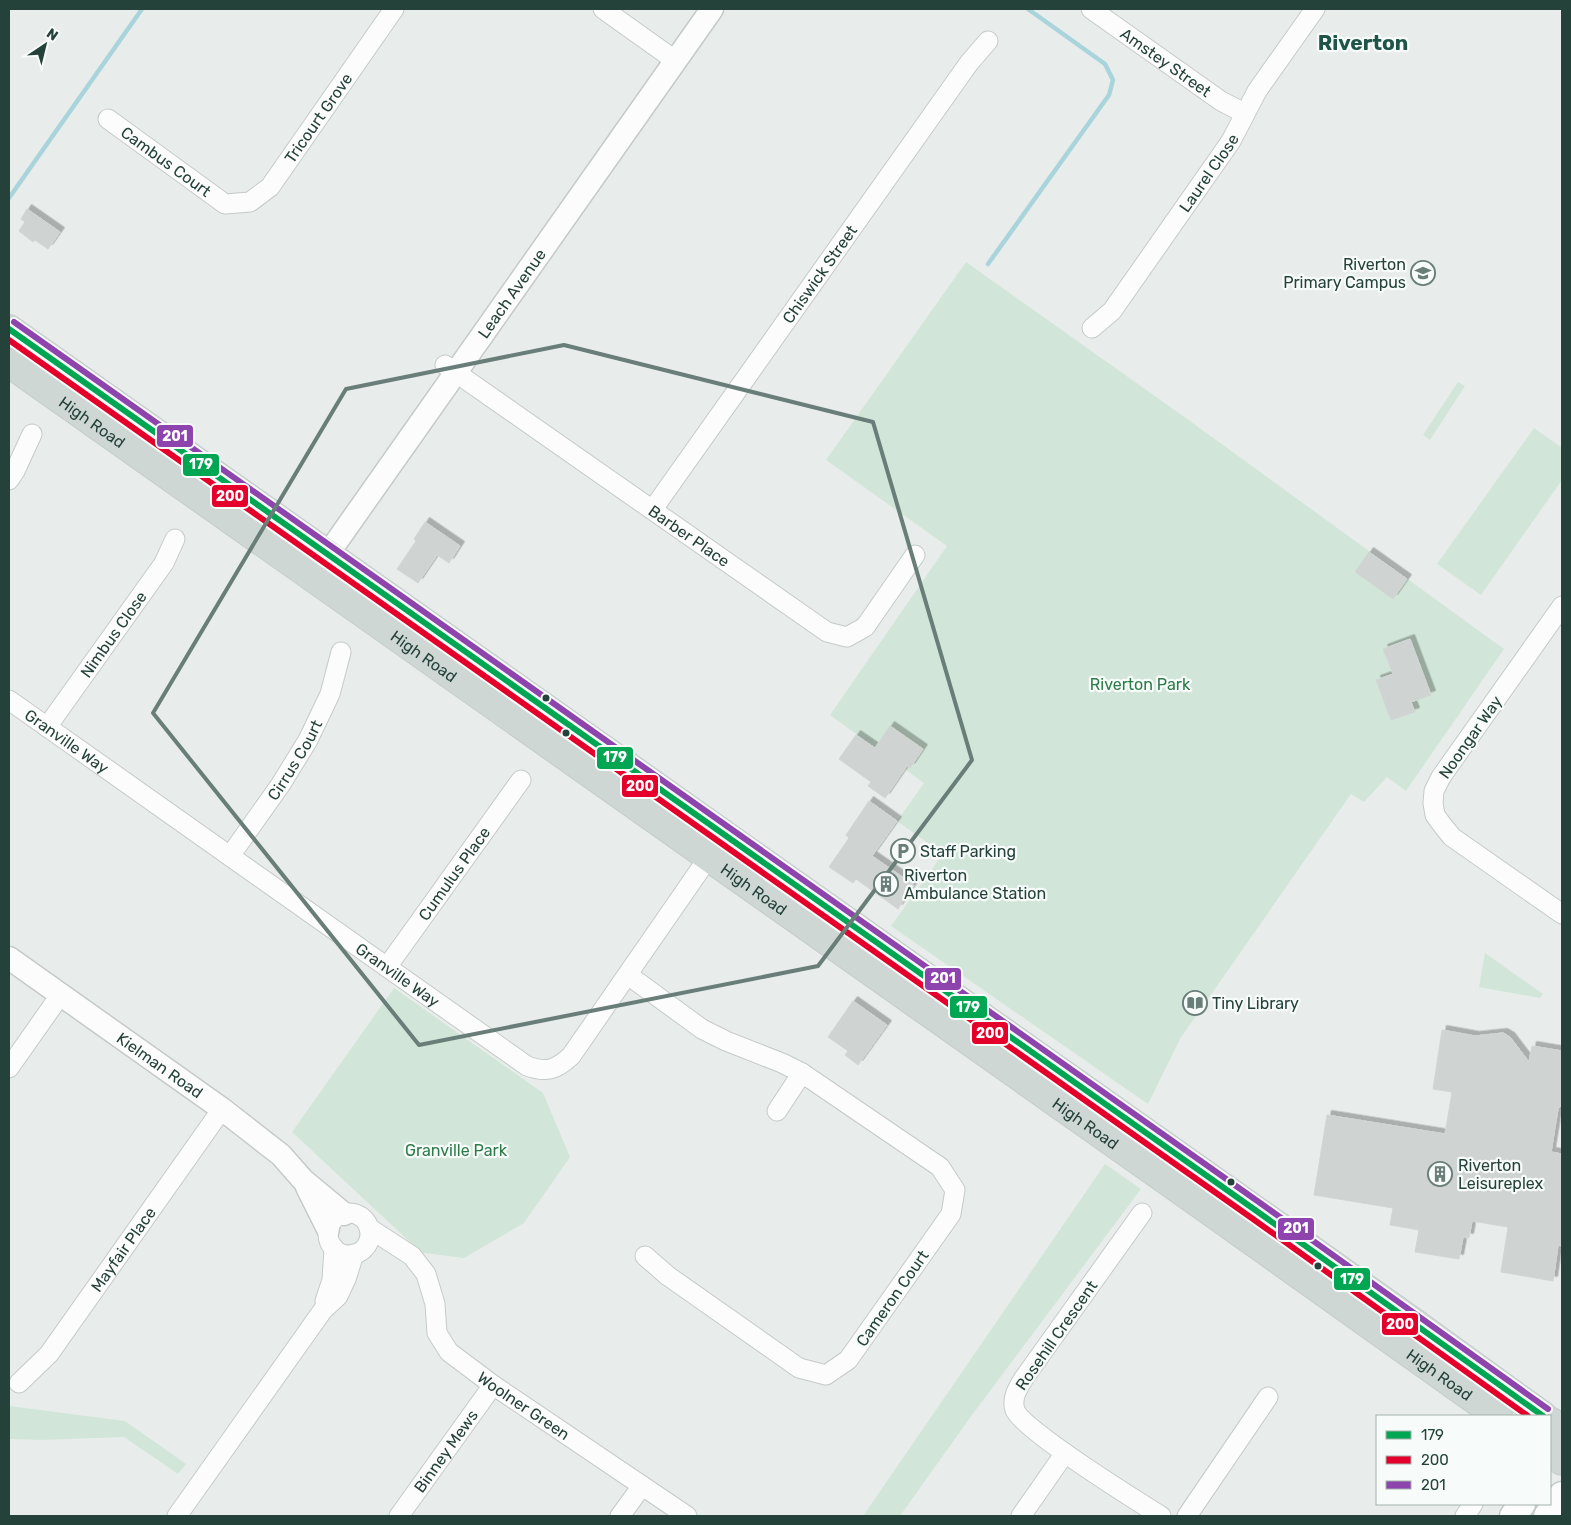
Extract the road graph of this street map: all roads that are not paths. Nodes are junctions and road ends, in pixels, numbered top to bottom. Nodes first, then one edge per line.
1 (603, 9) edge
2 (694, 9) edge
3 (712, 9) edge
4 (1091, 9) edge
5 (1315, 9) edge
6 (390, 10) edge
7 (988, 40) dead end
8 (670, 56) junction
9 (1244, 113) junction
10 (108, 119) dead end
11 (225, 204) joint
12 (1092, 328) dead end
13 (9, 329) edge
14 (9, 363) edge
15 (451, 369) junction
16 (32, 434) dead end
17 (9, 480) edge
18 (652, 509) junction
19 (174, 539) dead end
20 (322, 551) junction
21 (916, 555) dead end
22 (306, 573) junction
23 (1562, 606) edge
24 (340, 652) dead end
25 (9, 700) edge
26 (47, 727) junction
27 (522, 780) dead end
28 (724, 835) junction
29 (230, 856) junction
30 (709, 858) junction
31 (1562, 914) edge
32 (9, 958) edge
33 (387, 967) junction
34 (628, 975) junction
35 (61, 994) junction
36 (9, 1068) edge
37 (802, 1073) junction
38 (222, 1109) junction
39 (777, 1111) dead end
40 (303, 1180) junction
41 (1142, 1213) dead end
42 (344, 1214) junction
43 (369, 1228) junction
44 (331, 1239) junction
45 (360, 1251) junction
46 (412, 1256) junction
47 (644, 1256) dead end
48 (323, 1310) junction
49 (19, 1383) dead end
50 (493, 1385) junction
51 (1268, 1398) dead end
52 (1497, 1415) edge
53 (1542, 1415) edge
54 (1551, 1422) edge
55 (1562, 1430) edge
56 (1065, 1453) junction
57 (642, 1486) junction
58 (1562, 1495) edge
59 (1472, 1505) edge
60 (1521, 1505) edge
61 (177, 1516) edge
62 (399, 1516) edge
63 (620, 1516) edge
64 (687, 1516) edge
65 (1021, 1516) edge
66 (1161, 1516) edge
67 (1187, 1516) edge
68 (1465, 1516) edge
69 (1513, 1516) edge
70 (1547, 1516) edge

1 - 8 street
2 - 8 street, Leach Avenue
3 - 8 street, Leach Avenue
4 - 9 street, Amstey Street
5 - 9 street, Laurel Close
6 - 11 street, Tricourt Grove
7 - 18 street, Chiswick Street
8 - 15 street, Leach Avenue
9 - 12 street, Laurel Close
10 - 11 street, Cambus Court
13 - 20 main road, High Road
14 - 22 main road, High Road
15 - 18 street, Barber Place
15 - 20 street, Leach Avenue
16 - 17 street
18 - 21 street, Barber Place
19 - 26 street, Nimbus Close
20 - 22 street, Leach Avenue
20 - 28 main road, High Road
22 - 30 main road, High Road
23 - 31 street, Noongar Way
24 - 29 street, Cirrus Court
25 - 26 street, Granville Way
26 - 29 street, Granville Way
27 - 33 street, Cumulus Place
28 - 30 street, Granville Way
28 - 53 main road, High Road
29 - 33 street, Granville Way
30 - 34 street, Granville Way
30 - 52 main road, High Road
32 - 35 street, Kielman Road
33 - 34 street, Granville Way
34 - 37 street, Cameron Court
35 - 36 street
35 - 38 street, Kielman Road
37 - 39 street
37 - 47 street, Cameron Court
38 - 40 street, Kielman Road
38 - 49 street, Mayfair Place
40 - 42 street, Kielman Road
40 - 44 street, Kielman Road
41 - 56 street, Rosehill Crescent
42 - 43 street, Kielman Road
42 - 44 street
43 - 45 street
43 - 46 street, Kielman Road
44 - 45 street
44 - 48 street
45 - 46 street
45 - 48 street
46 - 50 street, Woolner Green
48 - 61 street
50 - 57 street, Woolner Green
50 - 62 street, Binney Mews
51 - 67 street
54 - 55 main road
56 - 65 street
56 - 66 street, Rosehill Crescent
57 - 63 street
57 - 64 street, Woolner Green
58 - 70 main road
59 - 68 street
60 - 69 main road

